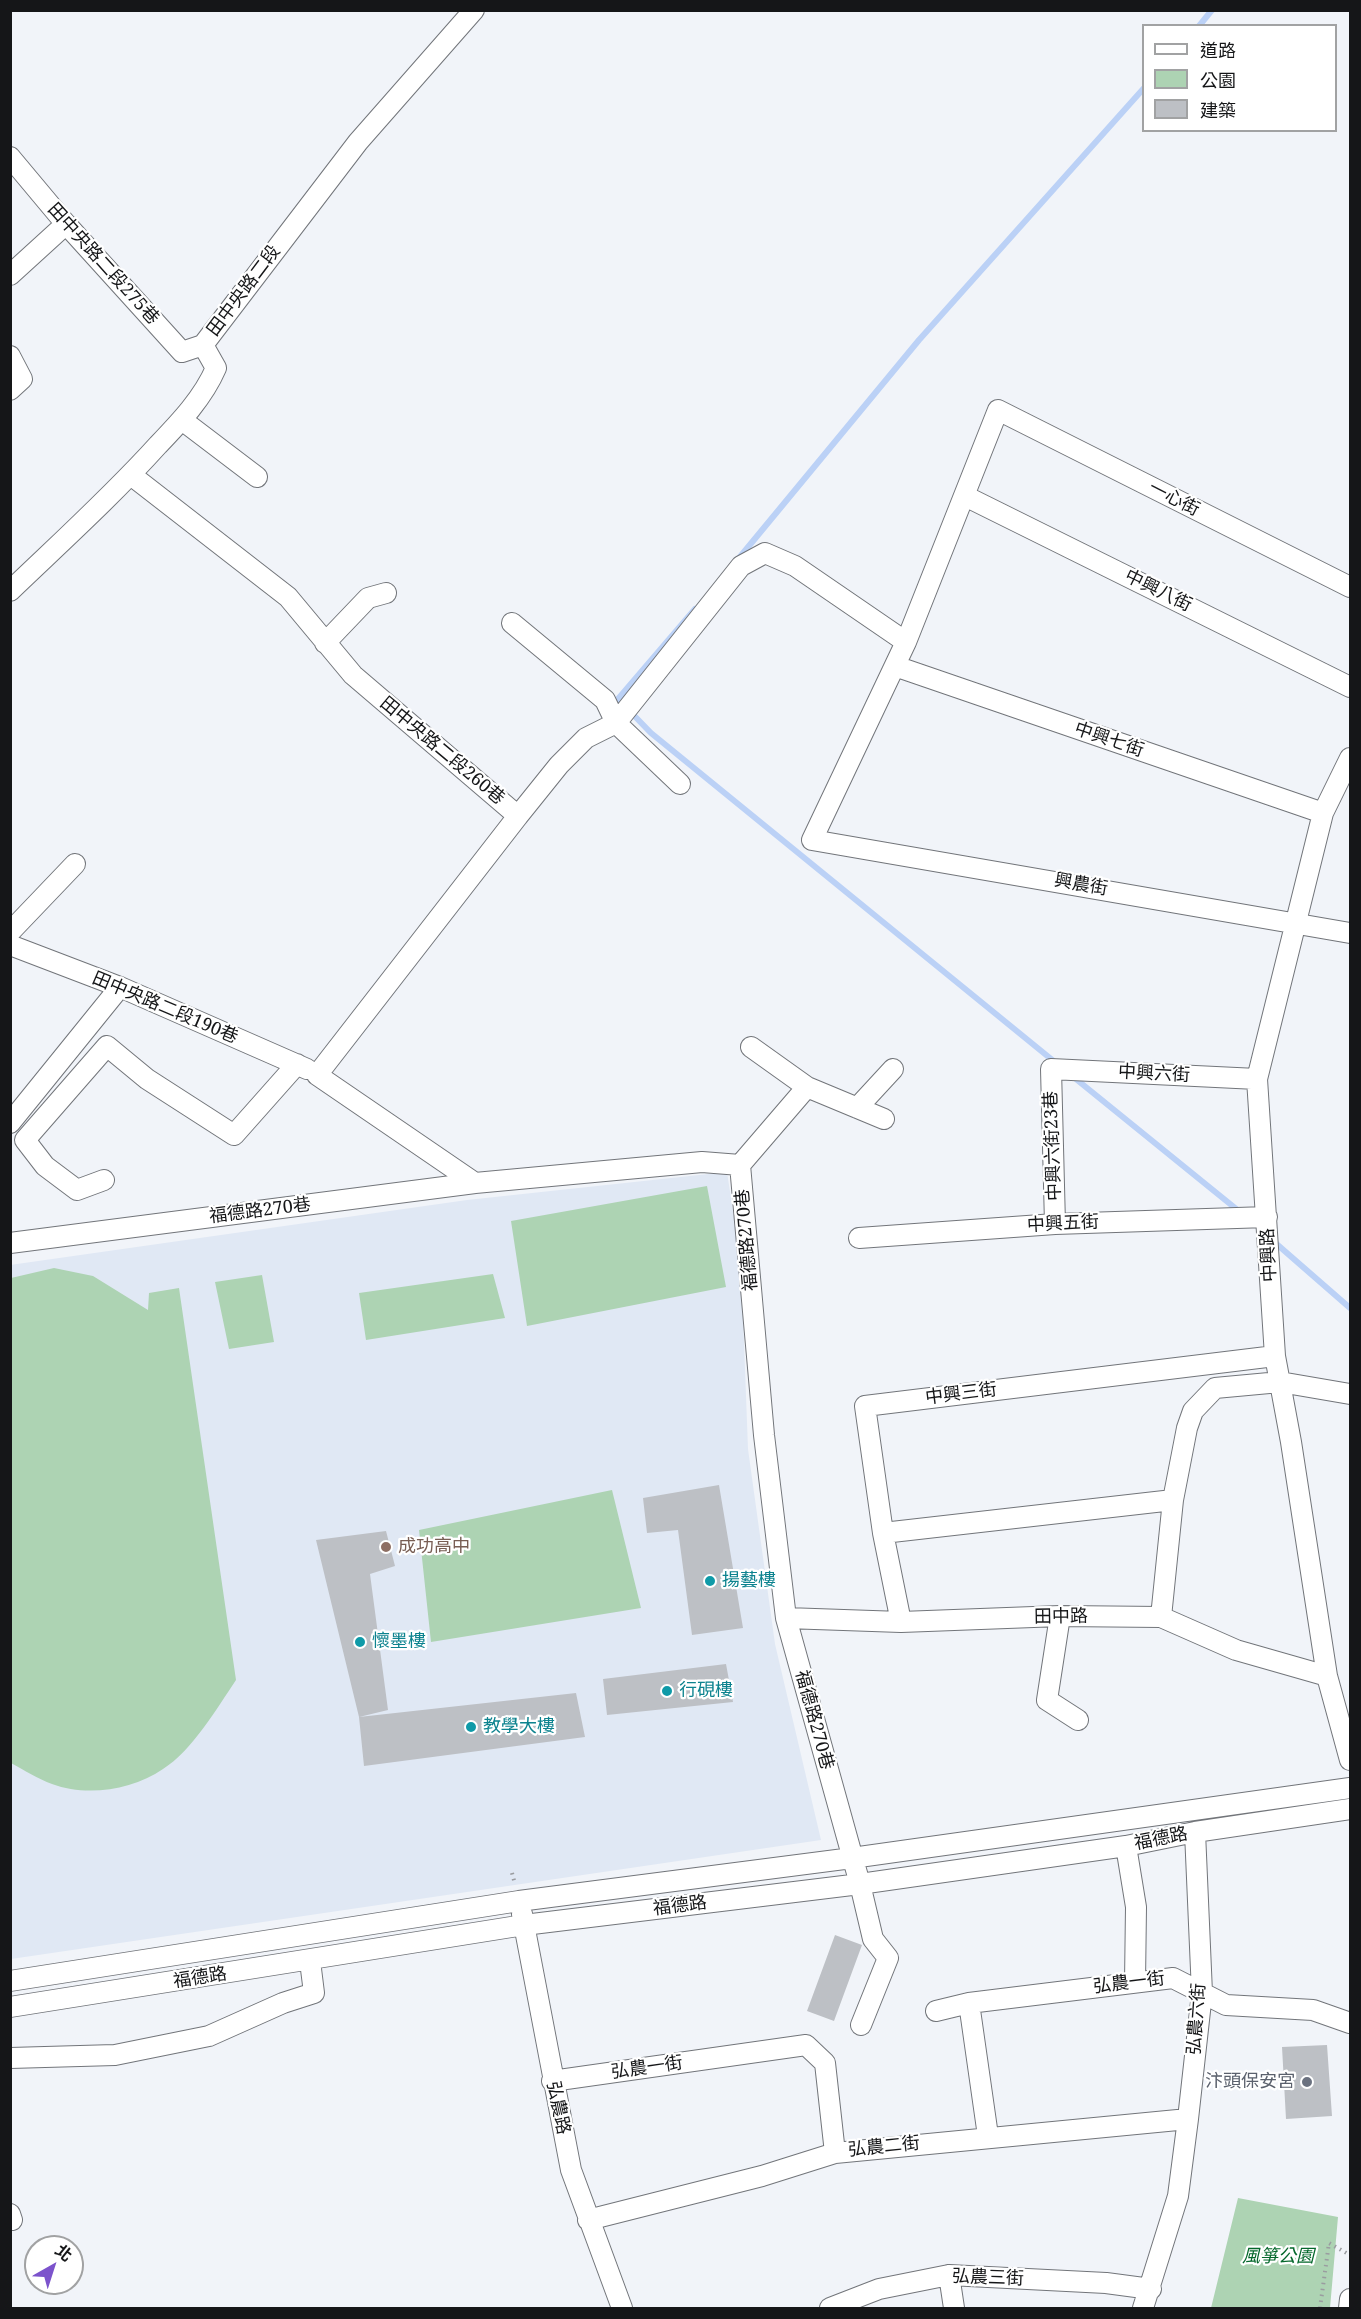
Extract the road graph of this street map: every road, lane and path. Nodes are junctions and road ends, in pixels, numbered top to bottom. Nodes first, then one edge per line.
1 (474, 10) edge
2 (10, 157) edge
3 (66, 224) junction
4 (10, 275) edge
5 (203, 345) junction
6 (10, 356) edge
7 (10, 390) edge
8 (182, 420) junction
9 (131, 475) junction
10 (256, 477) dead end
11 (965, 496) junction
12 (1350, 587) edge
13 (10, 591) edge
14 (386, 593) dead end
15 (512, 622) dead end
16 (906, 642) junction
17 (325, 643) junction
18 (895, 666) junction
19 (1350, 687) edge
20 (616, 723) junction
21 (1350, 758) edge
22 (680, 784) dead end
23 (1323, 813) junction
24 (518, 816) junction
25 (75, 864) dead end
26 (1295, 921) junction
27 (10, 932) edge
28 (1350, 933) edge
29 (10, 945) edge
30 (120, 987) junction
31 (752, 1047) dead end
32 (297, 1064) junction
33 (893, 1069) dead end
34 (1051, 1069) joint
35 (317, 1075) junction
36 (1257, 1079) junction
37 (807, 1087) junction
38 (857, 1108) junction
39 (885, 1119) dead end
40 (10, 1123) edge
41 (740, 1165) junction
42 (104, 1180) dead end
43 (475, 1183) junction
44 (1267, 1217) junction
45 (1055, 1224) junction
46 (859, 1238) dead end
47 (10, 1243) edge
48 (1275, 1356) junction
49 (1280, 1382) junction
50 (1350, 1394) edge
51 (1173, 1500) junction
52 (883, 1533) junction
53 (1060, 1616) junction
54 (1161, 1617) junction
55 (786, 1618) junction
56 (901, 1622) junction
57 (1326, 1676) junction
58 (1078, 1720) dead end
59 (1350, 1760) edge
60 (1350, 1788) edge
61 (1350, 1809) edge
62 (1195, 1832) junction
63 (1126, 1846) junction
64 (852, 1858) junction
65 (860, 1884) junction
66 (519, 1901) junction
67 (524, 1925) junction
68 (310, 1961) junction
69 (10, 1981) edge
70 (1135, 1982) junction
71 (1202, 1992) junction
72 (969, 2003) junction
73 (10, 2007) edge
74 (936, 2011) dead end
75 (1350, 2023) edge
76 (861, 2025) dead end
77 (10, 2058) edge
78 (552, 2081) junction
79 (1188, 2119) junction
80 (988, 2136) junction
81 (835, 2152) junction
82 (588, 2220) junction
83 (1350, 2255) edge
84 (949, 2275) junction
85 (1151, 2289) junction
86 (1350, 2299) edge
87 (622, 2308) edge
88 (830, 2308) edge
89 (954, 2308) edge
90 (1143, 2308) edge
91 (1320, 2308) edge
92 (1349, 2308) edge

1 - 5 street, 田中央路二段
2 - 3 street, 田中央路二段275巷
3 - 4 street
3 - 5 street, 田中央路二段275巷
5 - 8 street, 田中央路二段
6 - 7 street
8 - 9 street, 田中央路二段
8 - 10 street
9 - 13 street, 田中央路二段
9 - 17 street, 田中央路二段260巷
11 - 12 street, 一心街
11 - 16 street
11 - 19 street, 中興八街
14 - 17 street
15 - 20 street
16 - 18 street
16 - 20 street, 田中央路二段260巷
17 - 24 street, 田中央路二段260巷
18 - 23 street, 中興七街
18 - 26 street, 興農街
20 - 22 street
20 - 24 street, 田中央路二段260巷
21 - 23 street, 中興路
23 - 26 street, 中興路
24 - 35 street
25 - 27 street
26 - 28 street, 興農街
26 - 36 street, 中興路
29 - 30 street, 田中央路二段190巷
30 - 32 street, 田中央路二段190巷
30 - 40 street
31 - 37 street
32 - 35 street, 田中央路二段190巷
32 - 42 street
33 - 38 street
34 - 36 street, 中興六街
34 - 45 street, 中興六街23巷
35 - 43 street, 田中央路二段190巷
36 - 44 street, 中興路
37 - 38 street
37 - 41 street
38 - 39 street
41 - 43 street, 福德路270巷
41 - 55 street, 福德路270巷
43 - 47 street, 福德路270巷
44 - 45 street, 中興五街
44 - 48 street, 中興路
45 - 46 street, 中興五街
48 - 49 street, 中興路
48 - 52 street, 中興三街
49 - 50 street
49 - 51 street
49 - 57 street, 中興路
51 - 52 street
51 - 54 street
52 - 56 street, 中興三街
53 - 54 street, 田中路
53 - 56 street, 田中路
53 - 58 street
54 - 57 street, 田中路
55 - 56 street, 田中路
55 - 64 street, 福德路270巷
57 - 59 street, 中興路
60 - 64 street, 福德路
61 - 62 street, 福德路
62 - 63 street, 福德路
62 - 71 street, 弘農六街
63 - 65 street, 福德路
63 - 70 street
64 - 65 street, 福德路270巷
64 - 66 street, 福德路
65 - 67 street, 福德路
65 - 76 street, 福德路270巷
66 - 67 street, 弘農路
66 - 69 street, 福德路
67 - 68 street, 福德路
67 - 78 street, 弘農路
68 - 73 street, 福德路
68 - 77 street
70 - 71 street, 弘農一街
70 - 72 street, 弘農一街
71 - 75 street, 弘農一街
71 - 79 street, 弘農六街
72 - 74 street, 弘農一街
72 - 80 street
78 - 81 street, 弘農一街
78 - 82 street, 弘農路
79 - 80 street, 弘農二街
79 - 85 street, 弘農六街
80 - 81 street, 弘農二街
81 - 82 street, 弘農二街
82 - 87 street, 弘農路
83 - 91 path
84 - 85 street, 弘農三街
84 - 88 street, 弘農三街
84 - 89 street
85 - 90 street, 弘農六街
86 - 92 street

